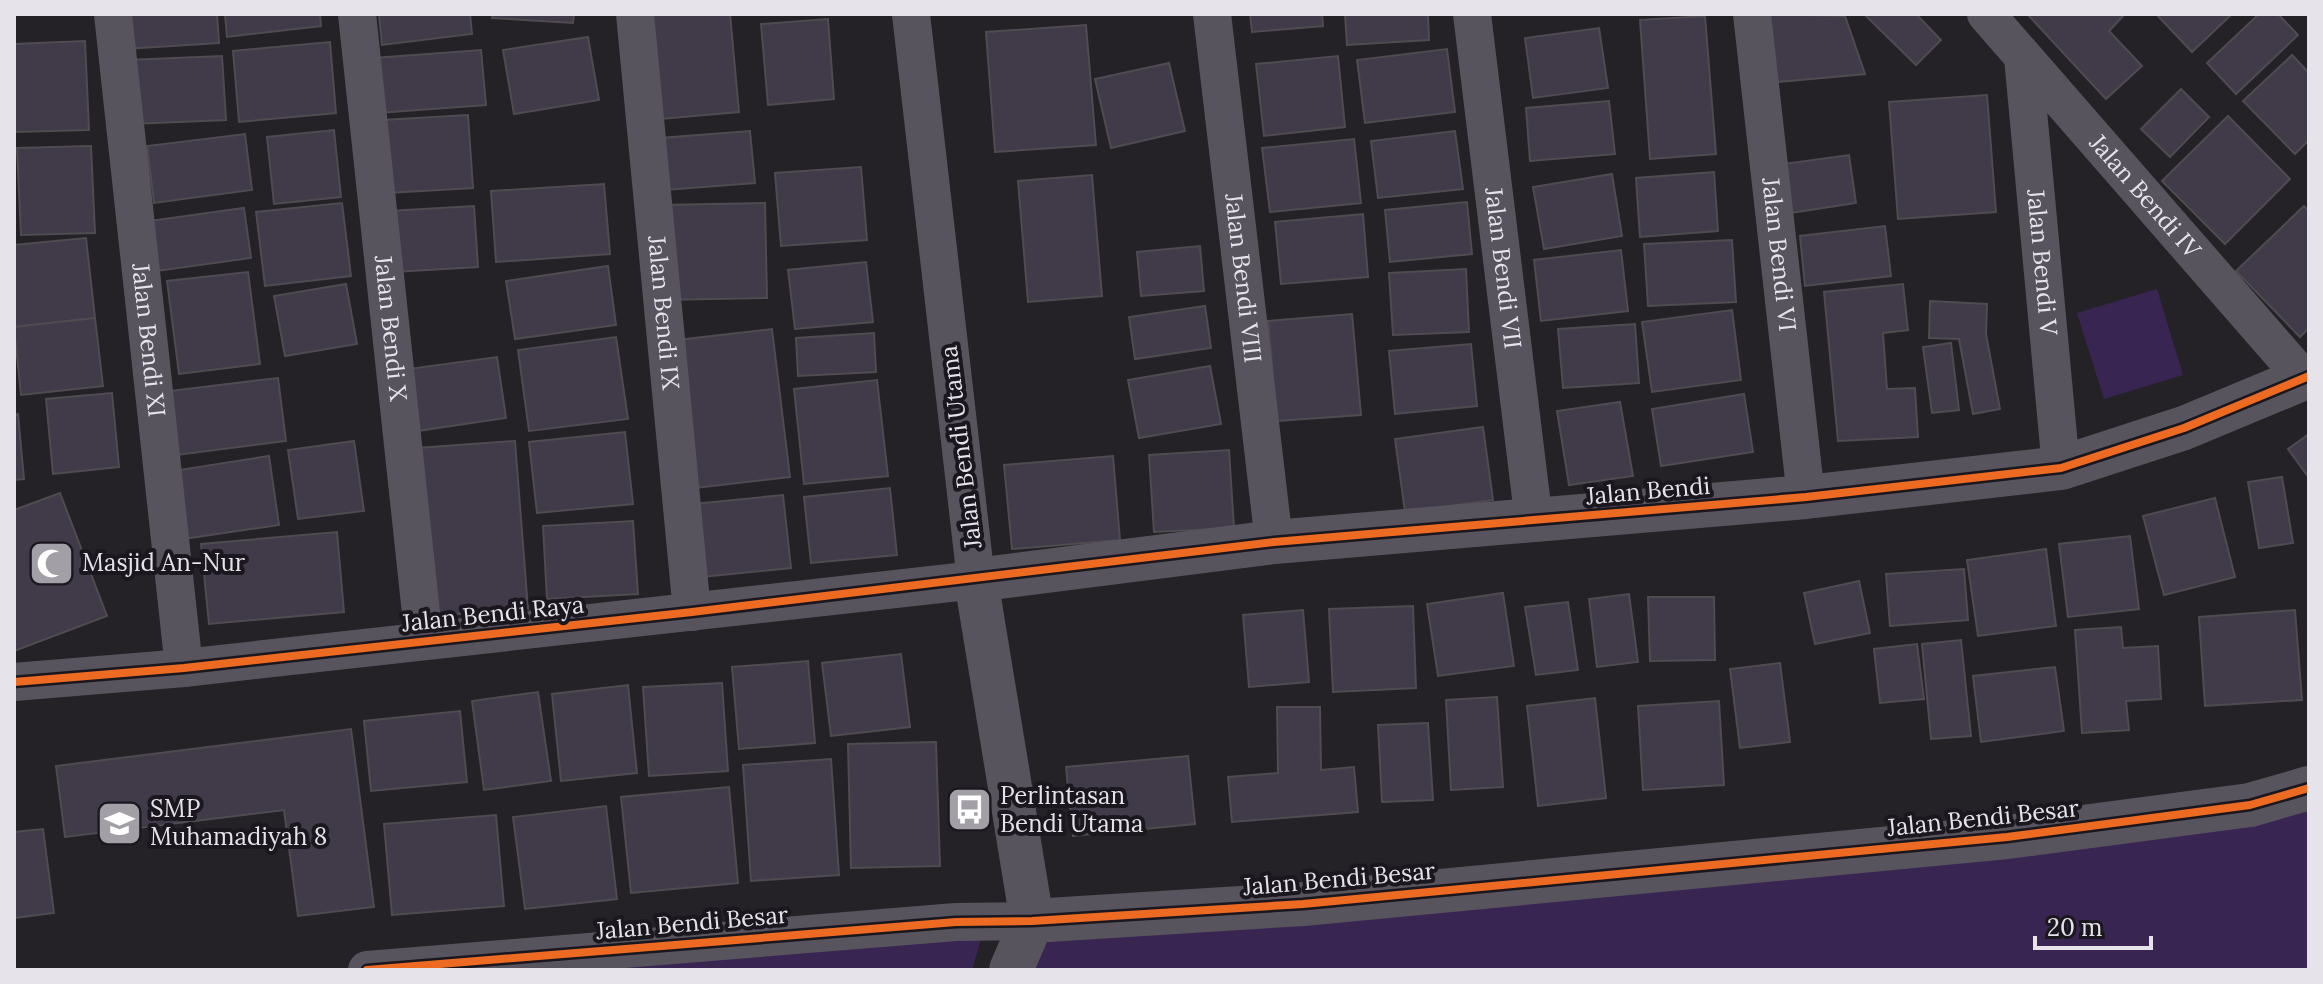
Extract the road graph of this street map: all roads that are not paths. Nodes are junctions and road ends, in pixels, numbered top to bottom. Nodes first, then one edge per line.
1 (113, 14) edge
2 (357, 14) edge
3 (635, 14) edge
4 (911, 14) edge
5 (1212, 14) edge
6 (1472, 14) edge
7 (1752, 14) edge
8 (1986, 14) edge
9 (2023, 57) junction
10 (2307, 378) edge
11 (2061, 468) junction
12 (1806, 497) junction
13 (1534, 522) junction
14 (1274, 542) junction
15 (976, 580) junction
16 (692, 612) junction
17 (424, 641) junction
18 (184, 668) junction
19 (14, 682) edge
20 (2309, 788) edge
21 (1032, 921) junction
22 (367, 970) edge
23 (1011, 970) edge

1 - 18 street, Jalan Bendi XI
2 - 17 street, Jalan Bendi X
3 - 16 street, Jalan Bendi IX
4 - 15 street, Jalan Bendi Utama
5 - 14 street, Jalan Bendi VIII
6 - 13 street, Jalan Bendi VII
7 - 12 street, Jalan Bendi VI
8 - 9 street, Jalan Bendi IV
9 - 10 street, Jalan Bendi IV
9 - 11 street, Jalan Bendi V
10 - 11 street, Jalan Bendi
11 - 12 street, Jalan Bendi
12 - 13 street, Jalan Bendi
13 - 14 street, Jalan Bendi
14 - 15 street, Jalan Bendi
15 - 16 street, Jalan Bendi Raya
15 - 21 street, Jalan Bendi Utama
16 - 17 street, Jalan Bendi Raya
17 - 18 street, Jalan Bendi Raya
18 - 19 street, Jalan Bendi Raya
20 - 21 street, Jalan Bendi Besar
21 - 22 street, Jalan Bendi Besar
21 - 23 street

